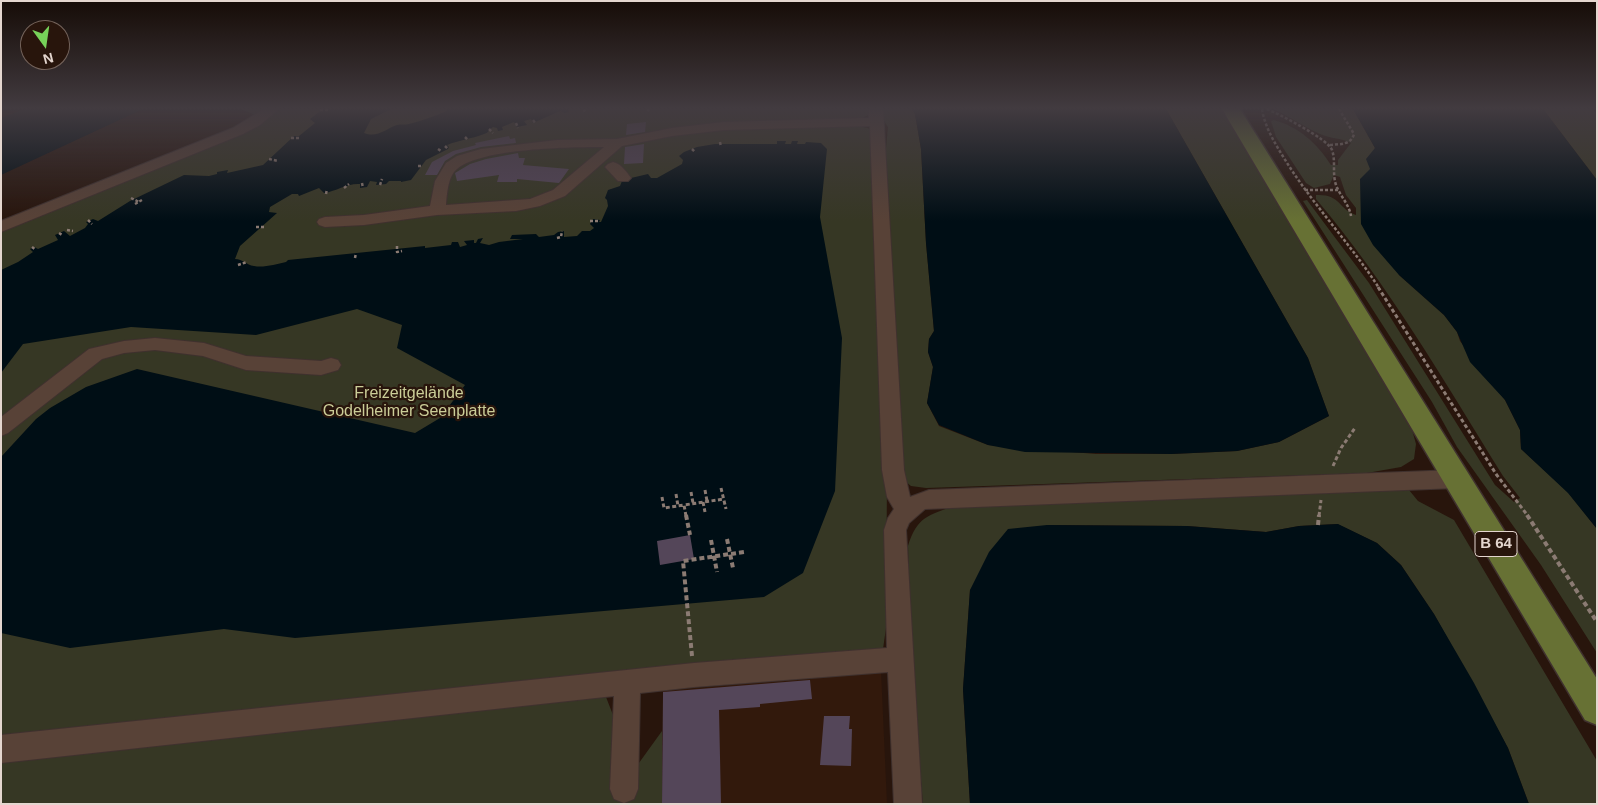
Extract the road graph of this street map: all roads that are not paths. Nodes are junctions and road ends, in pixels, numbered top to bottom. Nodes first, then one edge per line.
1 (200, 147) edge
2 (527, 147) edge
3 (613, 147) edge
4 (878, 147) edge
5 (1254, 147) edge
6 (437, 210) junction
7 (325, 222) dead end
8 (1, 227) edge
9 (331, 365) dead end
10 (1, 428) edge
11 (1456, 480) junction
12 (907, 511) junction
13 (900, 659) junction
14 (627, 682) junction
15 (1597, 709) edge
16 (1, 749) edge
17 (624, 789) dead end
18 (908, 804) edge

1 - 8 lane
2 - 6 lane
3 - 6 lane
4 - 12 lane
5 - 11 main road, B 64
6 - 7 lane
9 - 10 lane
11 - 12 lane
11 - 15 main road, B 64
12 - 13 lane
13 - 14 lane
13 - 18 lane
14 - 16 lane
14 - 17 lane

